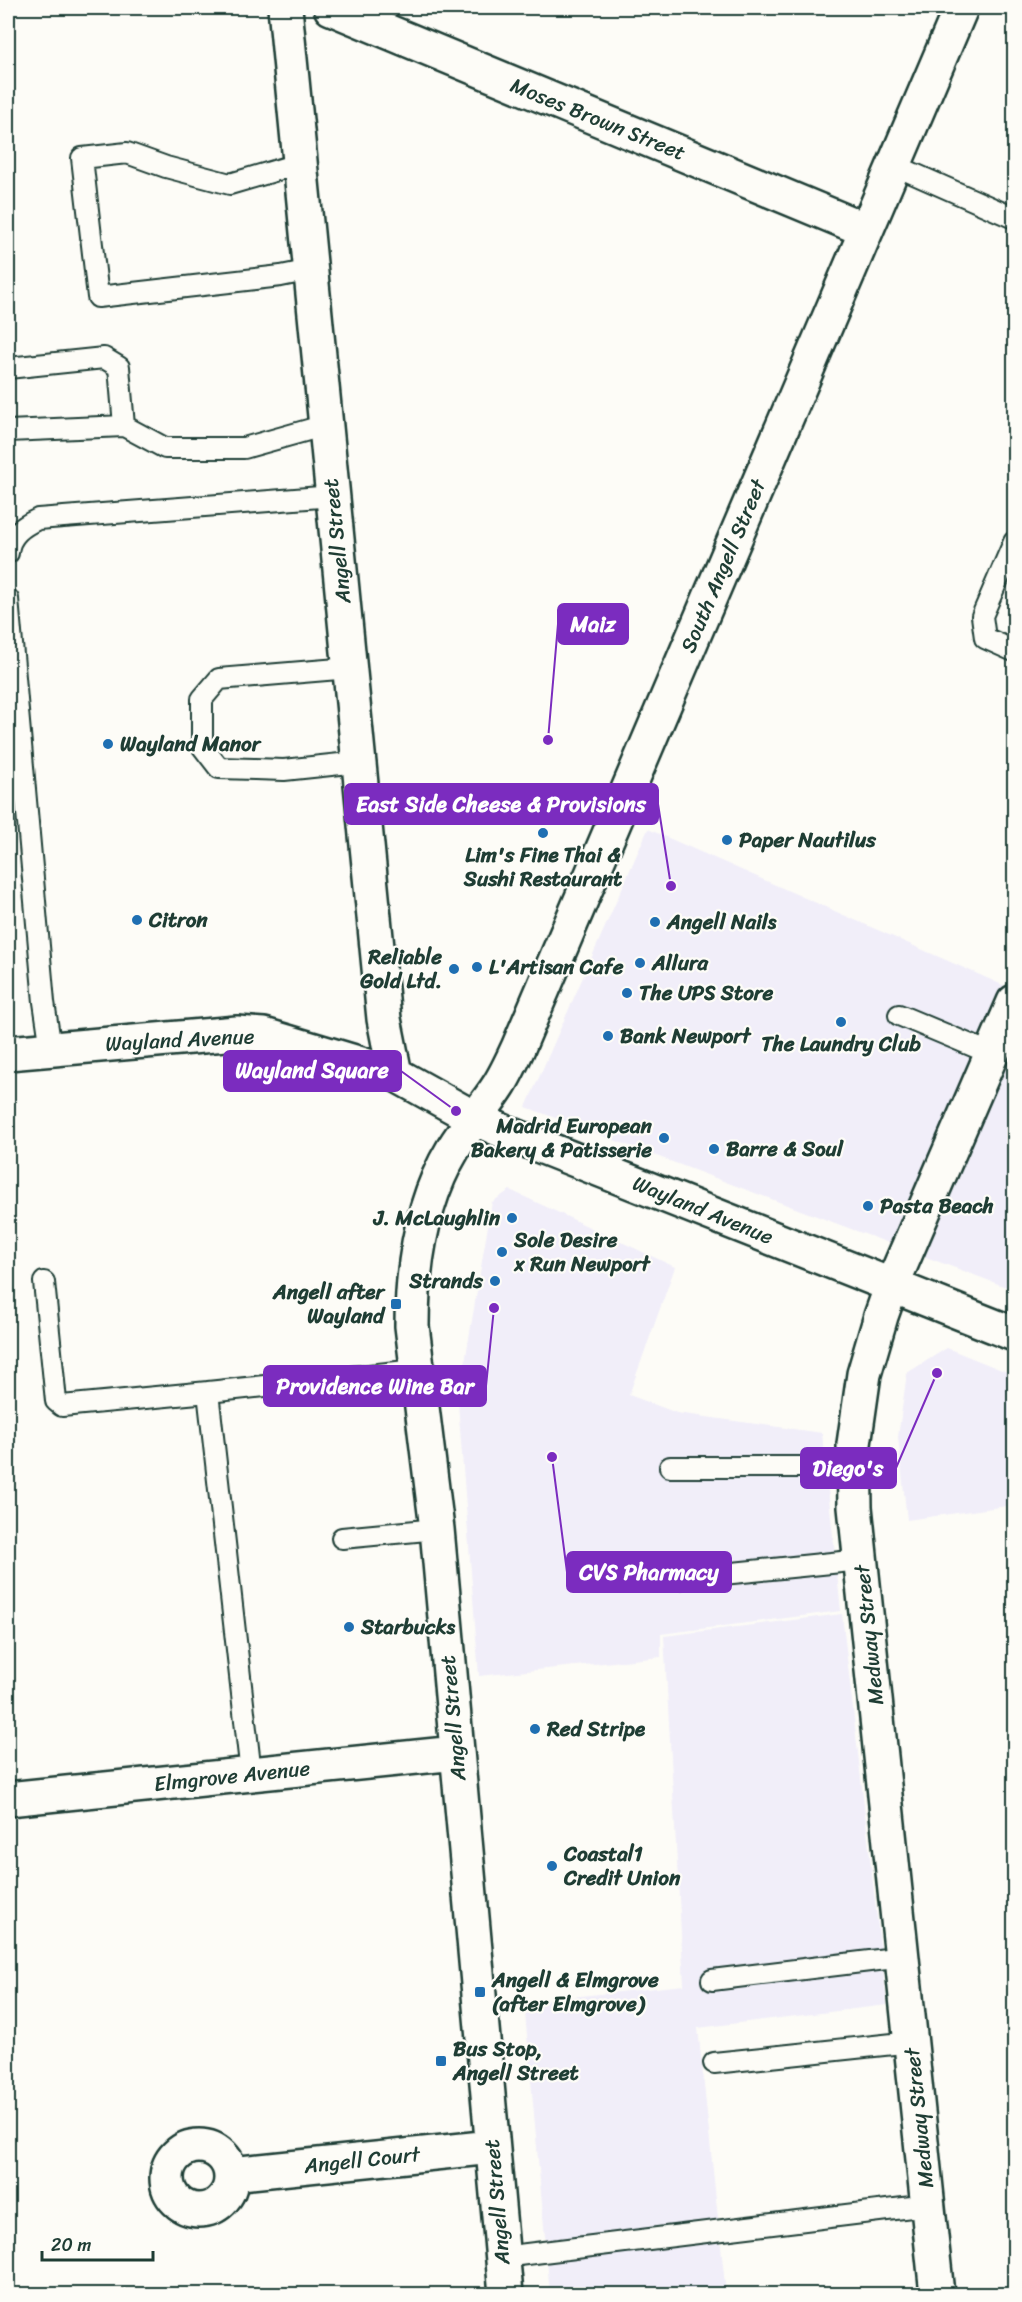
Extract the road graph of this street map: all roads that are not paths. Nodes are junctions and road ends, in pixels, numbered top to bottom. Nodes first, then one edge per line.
1 (285, 8) edge
2 (331, 8) edge
3 (961, 8) edge
4 (301, 163) junction
5 (894, 165) junction
6 (1014, 218) edge
7 (866, 231) junction
8 (311, 270) junction
9 (8, 368) edge
10 (326, 425) junction
11 (124, 426) junction
12 (8, 431) edge
13 (333, 496) junction
14 (1014, 542) edge
15 (8, 553) edge
16 (8, 599) edge
17 (1014, 651) edge
18 (350, 668) junction
19 (359, 762) junction
20 (1014, 1002) edge
21 (899, 1015) dead end
22 (51, 1049) junction
23 (8, 1053) edge
24 (992, 1054) junction
25 (395, 1074) junction
26 (474, 1118) junction
27 (44, 1282) dead end
28 (892, 1285) junction
29 (1014, 1334) edge
30 (416, 1370) junction
31 (208, 1392) junction
32 (670, 1467) dead end
33 (854, 1467) junction
34 (437, 1529) junction
35 (342, 1538) dead end
36 (861, 1560) junction
37 (673, 1580) dead end
38 (456, 1753) junction
39 (251, 1774) junction
40 (8, 1799) edge
41 (903, 1957) junction
42 (712, 1980) dead end
43 (912, 2042) junction
44 (714, 2063) dead end
45 (492, 2147) junction
46 (231, 2174) dead end
47 (928, 2205) junction
48 (502, 2257) junction
49 (506, 2295) edge
50 (937, 2295) edge

1 - 4 street, Angell Street
2 - 7 street, Moses Brown Street
3 - 5 street, South Angell Street
4 - 8 street, Angell Street
4 - 8 lane
5 - 6 lane
5 - 7 street, South Angell Street
7 - 26 street, South Angell Street
8 - 10 street, Angell Street
9 - 11 lane
10 - 11 lane
10 - 13 street, Angell Street
11 - 12 lane
13 - 15 lane
13 - 18 street, Angell Street
14 - 17 lane
16 - 22 lane
18 - 19 street, Angell Street
18 - 19 lane
19 - 25 street, Angell Street
20 - 24 street, Medway Street
21 - 24 lane
22 - 23 street, Wayland Avenue
22 - 25 street, Wayland Avenue
24 - 28 street, Medway Street
25 - 26 street, Wayland Avenue
26 - 28 street, Wayland Avenue
26 - 30 street, Angell Street
27 - 31 lane
28 - 29 street, Wayland Avenue
28 - 33 street, Medway Street
30 - 31 lane
30 - 34 street, Angell Street
31 - 39 lane
32 - 33 lane
33 - 36 street, Medway Street
34 - 35 lane
34 - 38 street, Angell Street
36 - 37 lane
36 - 41 street, Medway Street
38 - 39 street, Elmgrove Avenue
38 - 45 street, Angell Street
39 - 40 street, Elmgrove Avenue
41 - 42 lane
41 - 43 street, Medway Street
43 - 44 lane
43 - 47 street, Medway Street
45 - 46 street, Angell Court
45 - 48 street, Angell Street
47 - 48 lane
47 - 50 street, Medway Street
48 - 49 street, Angell Street

